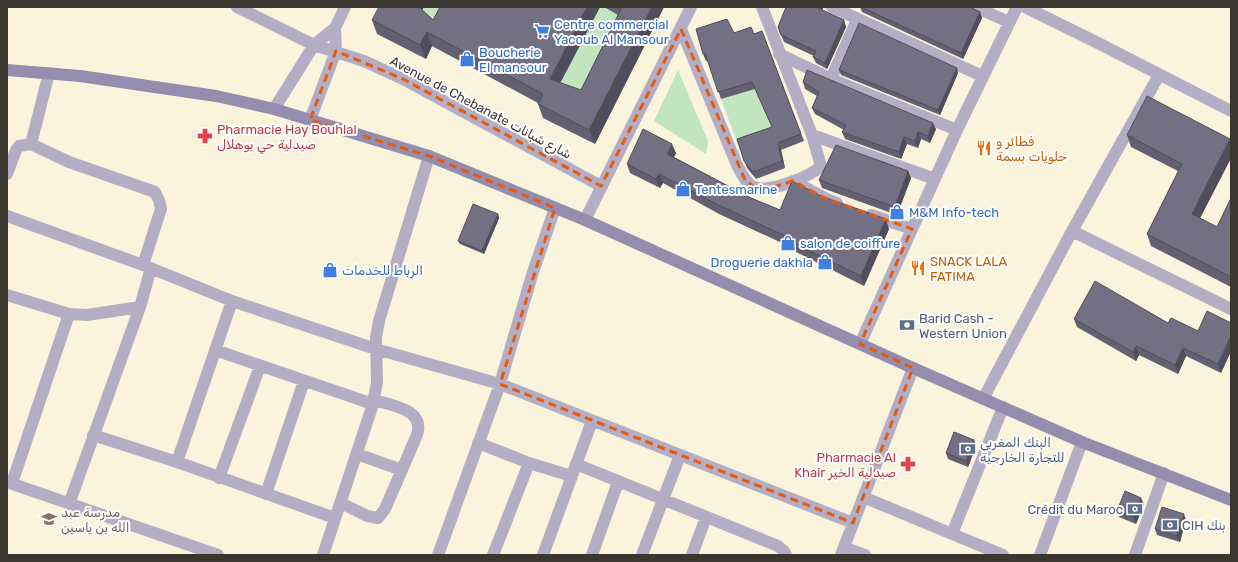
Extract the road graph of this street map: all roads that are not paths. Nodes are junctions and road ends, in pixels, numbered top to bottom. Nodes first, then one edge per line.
1 (237, 7) edge
2 (345, 7) edge
3 (691, 7) edge
4 (762, 7) edge
5 (832, 7) edge
6 (975, 7) edge
7 (1016, 7) edge
8 (1025, 7) edge
9 (857, 20) junction
10 (1009, 22) junction
11 (335, 28) junction
12 (681, 29) junction
13 (314, 45) junction
14 (336, 51) junction
15 (779, 54) junction
16 (7, 70) edge
17 (49, 73) junction
18 (1159, 74) junction
19 (982, 76) junction
20 (831, 79) junction
21 (274, 109) junction
22 (1231, 111) edge
23 (310, 120) junction
24 (957, 130) junction
25 (812, 135) junction
26 (31, 144) junction
27 (429, 156) junction
28 (7, 174) edge
29 (936, 179) junction
30 (793, 181) junction
31 (601, 186) junction
32 (847, 207) edge
33 (555, 208) junction
34 (861, 212) edge
35 (7, 216) edge
36 (585, 220) junction
37 (912, 230) junction
38 (1072, 231) junction
39 (147, 267) junction
40 (7, 295) edge
41 (232, 301) junction
42 (140, 307) junction
43 (1231, 309) edge
44 (69, 314) junction
45 (860, 344) junction
46 (376, 349) junction
47 (215, 350) junction
48 (260, 366) junction
49 (913, 368) junction
50 (304, 381) junction
51 (500, 384) junction
52 (984, 399) junction
53 (373, 402) junction
54 (1003, 407) junction
55 (592, 420) junction
56 (94, 435) junction
57 (478, 442) junction
58 (1082, 442) junction
59 (357, 454) junction
60 (680, 455) junction
61 (176, 462) junction
62 (529, 463) junction
63 (576, 464) junction
64 (402, 470) junction
65 (1164, 473) junction
66 (571, 476) junction
67 (219, 478) junction
68 (618, 482) junction
69 (9, 483) edge
70 (266, 494) junction
71 (863, 497) junction
72 (663, 500) junction
73 (1231, 500) edge
74 (341, 503) junction
75 (70, 504) junction
76 (706, 517) junction
77 (335, 518) junction
78 (853, 523) junction
79 (952, 534) junction
80 (843, 551) edge
81 (218, 555) edge
82 (323, 555) edge
83 (438, 555) edge
84 (493, 555) edge
85 (543, 555) edge
86 (592, 555) edge
87 (642, 555) edge
88 (692, 555) edge
89 (786, 555) edge
90 (865, 555) edge
91 (1003, 555) edge
92 (1040, 555) edge
93 (1135, 555) edge

1 - 13 street, Avenue de Chebanate شارع شبانات
2 - 11 street
3 - 12 street
4 - 15 street
5 - 9 street
6 - 10 street
7 - 10 street
8 - 18 street
9 - 19 street
9 - 20 street
10 - 19 street
11 - 13 street
11 - 14 street
12 - 30 street
12 - 31 street
13 - 14 street, Avenue de Chebanate شارع شبانات
13 - 21 street
14 - 23 street
14 - 31 street, Avenue de Chebanate شارع شبانات
15 - 20 street
15 - 25 street
16 - 17 main road
17 - 21 main road
17 - 26 street
18 - 22 street
18 - 38 street
19 - 24 street
20 - 24 street
21 - 23 main road
23 - 27 main road
24 - 29 street
25 - 29 street
25 - 30 street
26 - 28 street
26 - 39 street
27 - 33 main road
27 - 46 street
29 - 37 street
30 - 32 street
31 - 36 street
33 - 36 main road
33 - 51 street
34 - 37 street
35 - 39 street
36 - 45 main road
37 - 45 street
38 - 43 street
38 - 52 street
39 - 41 street
39 - 42 street
40 - 44 street
41 - 46 street
41 - 47 street
42 - 44 street
42 - 56 street
44 - 69 street
45 - 49 main road
46 - 51 street
46 - 53 street
47 - 48 street
47 - 61 street
48 - 50 street
48 - 67 street
49 - 52 main road
49 - 71 street
50 - 53 street
50 - 70 street
51 - 55 street
51 - 57 street
52 - 54 main road
53 - 59 street
53 - 64 street
54 - 58 main road
54 - 79 street
55 - 60 street
55 - 63 street
56 - 61 street
56 - 75 street
57 - 62 street
57 - 83 street
58 - 65 main road
58 - 92 street
59 - 64 street
59 - 74 street
60 - 72 street
60 - 78 street
61 - 67 street
62 - 66 street
62 - 84 street
63 - 66 street
63 - 68 street
64 - 74 street
65 - 73 main road
65 - 93 street
66 - 85 street
67 - 70 street
68 - 72 street
68 - 86 street
69 - 75 street
70 - 77 street
71 - 78 street
71 - 79 street
72 - 76 street
72 - 87 street
74 - 77 street
75 - 81 street
76 - 88 street
76 - 89 street
77 - 82 street
78 - 80 street
79 - 91 street
80 - 90 street

